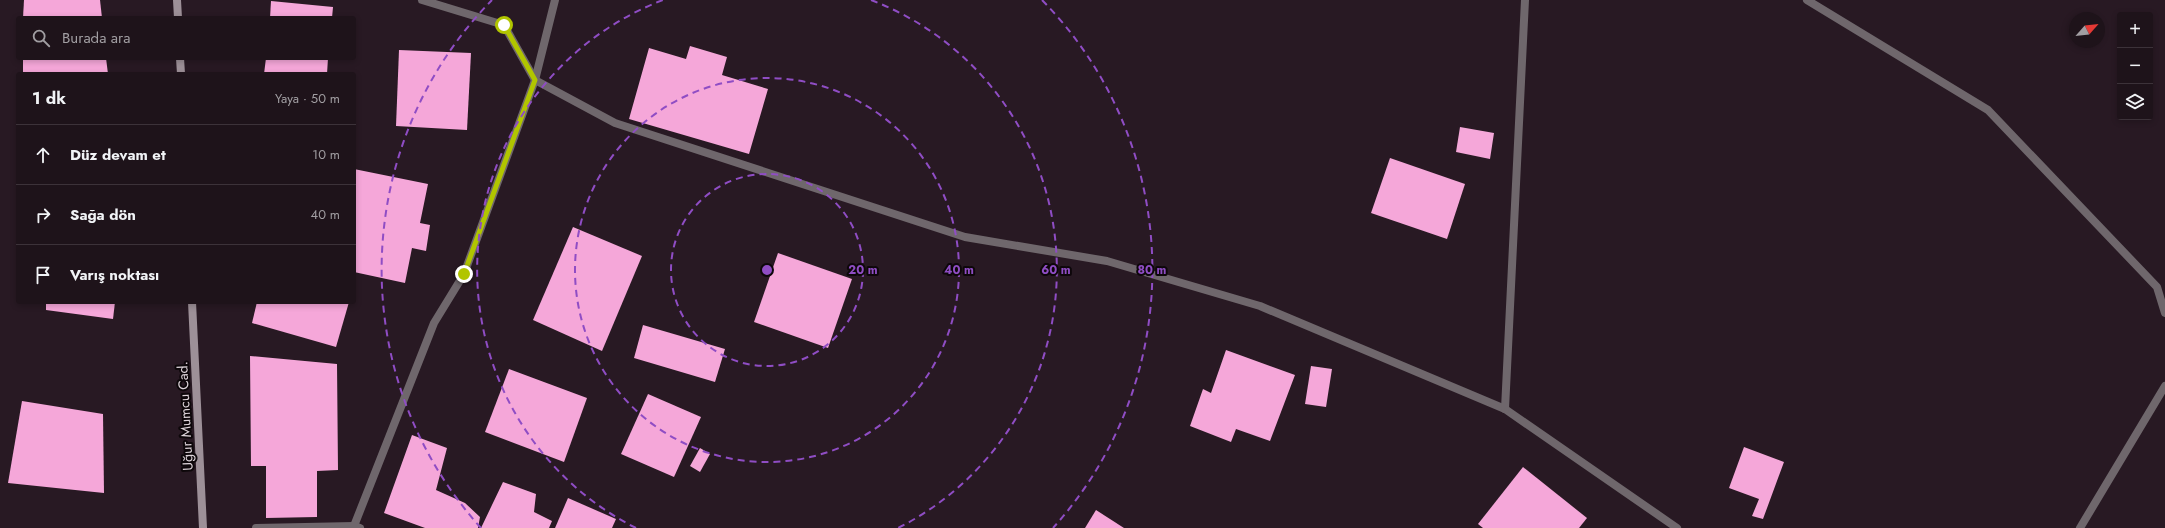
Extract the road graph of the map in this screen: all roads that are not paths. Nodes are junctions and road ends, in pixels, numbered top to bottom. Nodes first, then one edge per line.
1 (177, 0) edge
2 (422, 0) edge
3 (555, 0) edge
4 (1525, 0) edge
5 (1807, 0) edge
6 (178, 16) edge
7 (180, 60) edge
8 (181, 72) edge
9 (535, 80) junction
10 (192, 304) edge
11 (2165, 313) edge
12 (2165, 386) edge
13 (1505, 409) junction
14 (357, 527) edge
15 (203, 528) edge
16 (256, 528) edge
17 (1677, 528) edge
18 (2080, 528) edge

1 - 6 street
2 - 9 street
3 - 9 street
4 - 13 street
5 - 11 street
7 - 8 street
9 - 13 street
9 - 14 street
10 - 15 street, Uğur Mumcu Cad.
12 - 18 street
13 - 17 street
14 - 16 street

